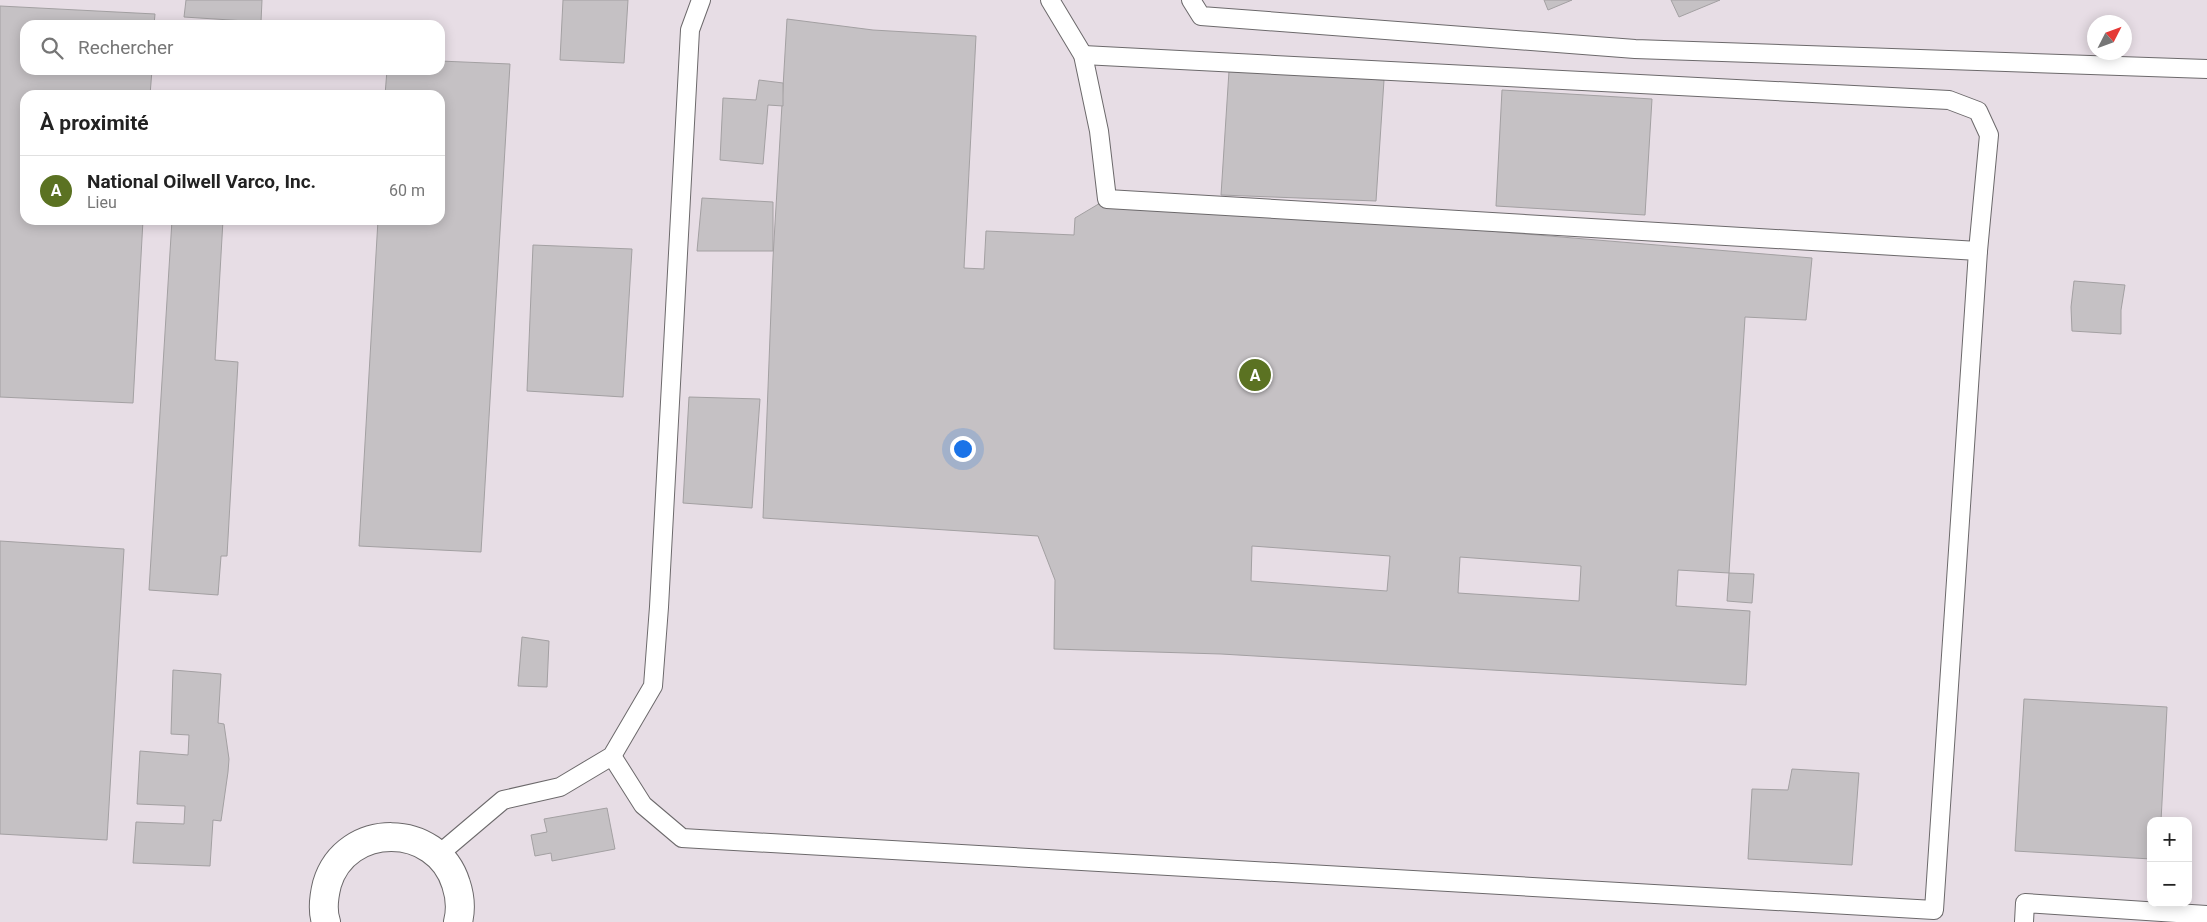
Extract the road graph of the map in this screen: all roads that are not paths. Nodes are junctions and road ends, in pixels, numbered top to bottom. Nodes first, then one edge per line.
1 (693, 0) edge
2 (701, 0) edge
3 (1050, 0) edge
4 (1191, 0) edge
5 (690, 30) junction
6 (1083, 55) junction
7 (2207, 68) edge
8 (1978, 251) junction
9 (612, 756) junction
10 (438, 855) junction
11 (2207, 915) edge
12 (319, 921) edge
13 (458, 922) edge
14 (2024, 922) edge

1 - 5 lane
2 - 5 lane
3 - 6 lane
4 - 7 lane
5 - 9 lane
6 - 8 lane
6 - 8 lane
8 - 9 lane
9 - 10 lane
10 - 12 street
10 - 13 street
11 - 14 lane

